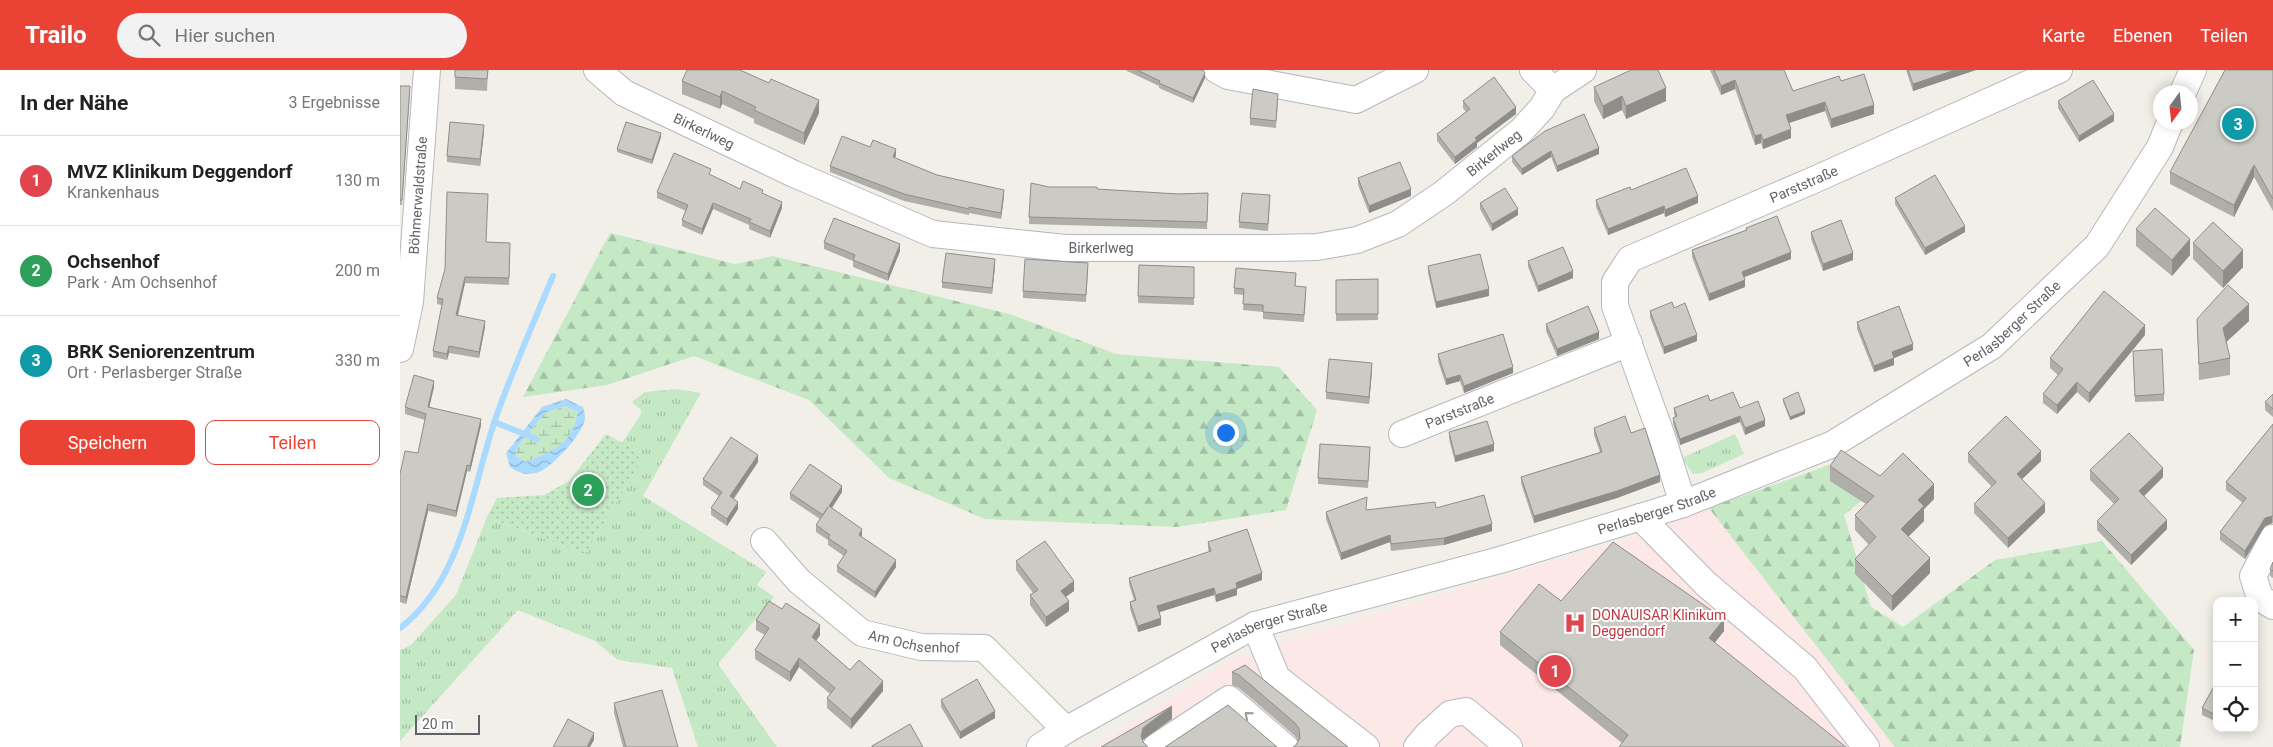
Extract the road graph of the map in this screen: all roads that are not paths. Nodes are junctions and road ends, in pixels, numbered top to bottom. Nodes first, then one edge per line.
1 (427, 70) edge
2 (597, 70) edge
3 (1217, 70) edge
4 (1415, 70) edge
5 (1533, 70) edge
6 (1583, 70) edge
7 (2059, 70) edge
8 (2193, 70) edge
9 (2186, 85) edge
10 (1553, 90) junction
11 (2167, 130) edge
12 (1629, 343) junction
13 (400, 348) edge
14 (1402, 434) dead end
15 (1683, 504) junction
16 (1640, 517) junction
17 (2273, 538) edge
18 (764, 541) dead end
19 (2273, 606) edge
20 (1256, 625) junction
21 (1066, 730) junction
22 (1169, 744) edge
23 (1040, 747) edge
24 (1285, 747) edge
25 (1366, 747) edge
26 (1417, 747) edge
27 (1509, 747) edge
28 (1866, 747) edge

1 - 13 street, Böhmerwaldstraße
2 - 10 street, Birkerlweg
3 - 4 street
5 - 10 street
6 - 10 street, Birkerlweg
7 - 12 street, Parststraße
8 - 9 street
11 - 15 street, Perlasberger Straße
12 - 14 street, Parststraße
12 - 15 street, Parststraße
15 - 16 street, Perlasberger Straße
16 - 20 street, Perlasberger Straße
16 - 28 street
17 - 19 street
18 - 21 street, Am Ochsenhof
20 - 21 street, Perlasberger Straße
20 - 25 street
21 - 23 street, Perlasberger Straße
24 -> 22 street
26 - 27 street

